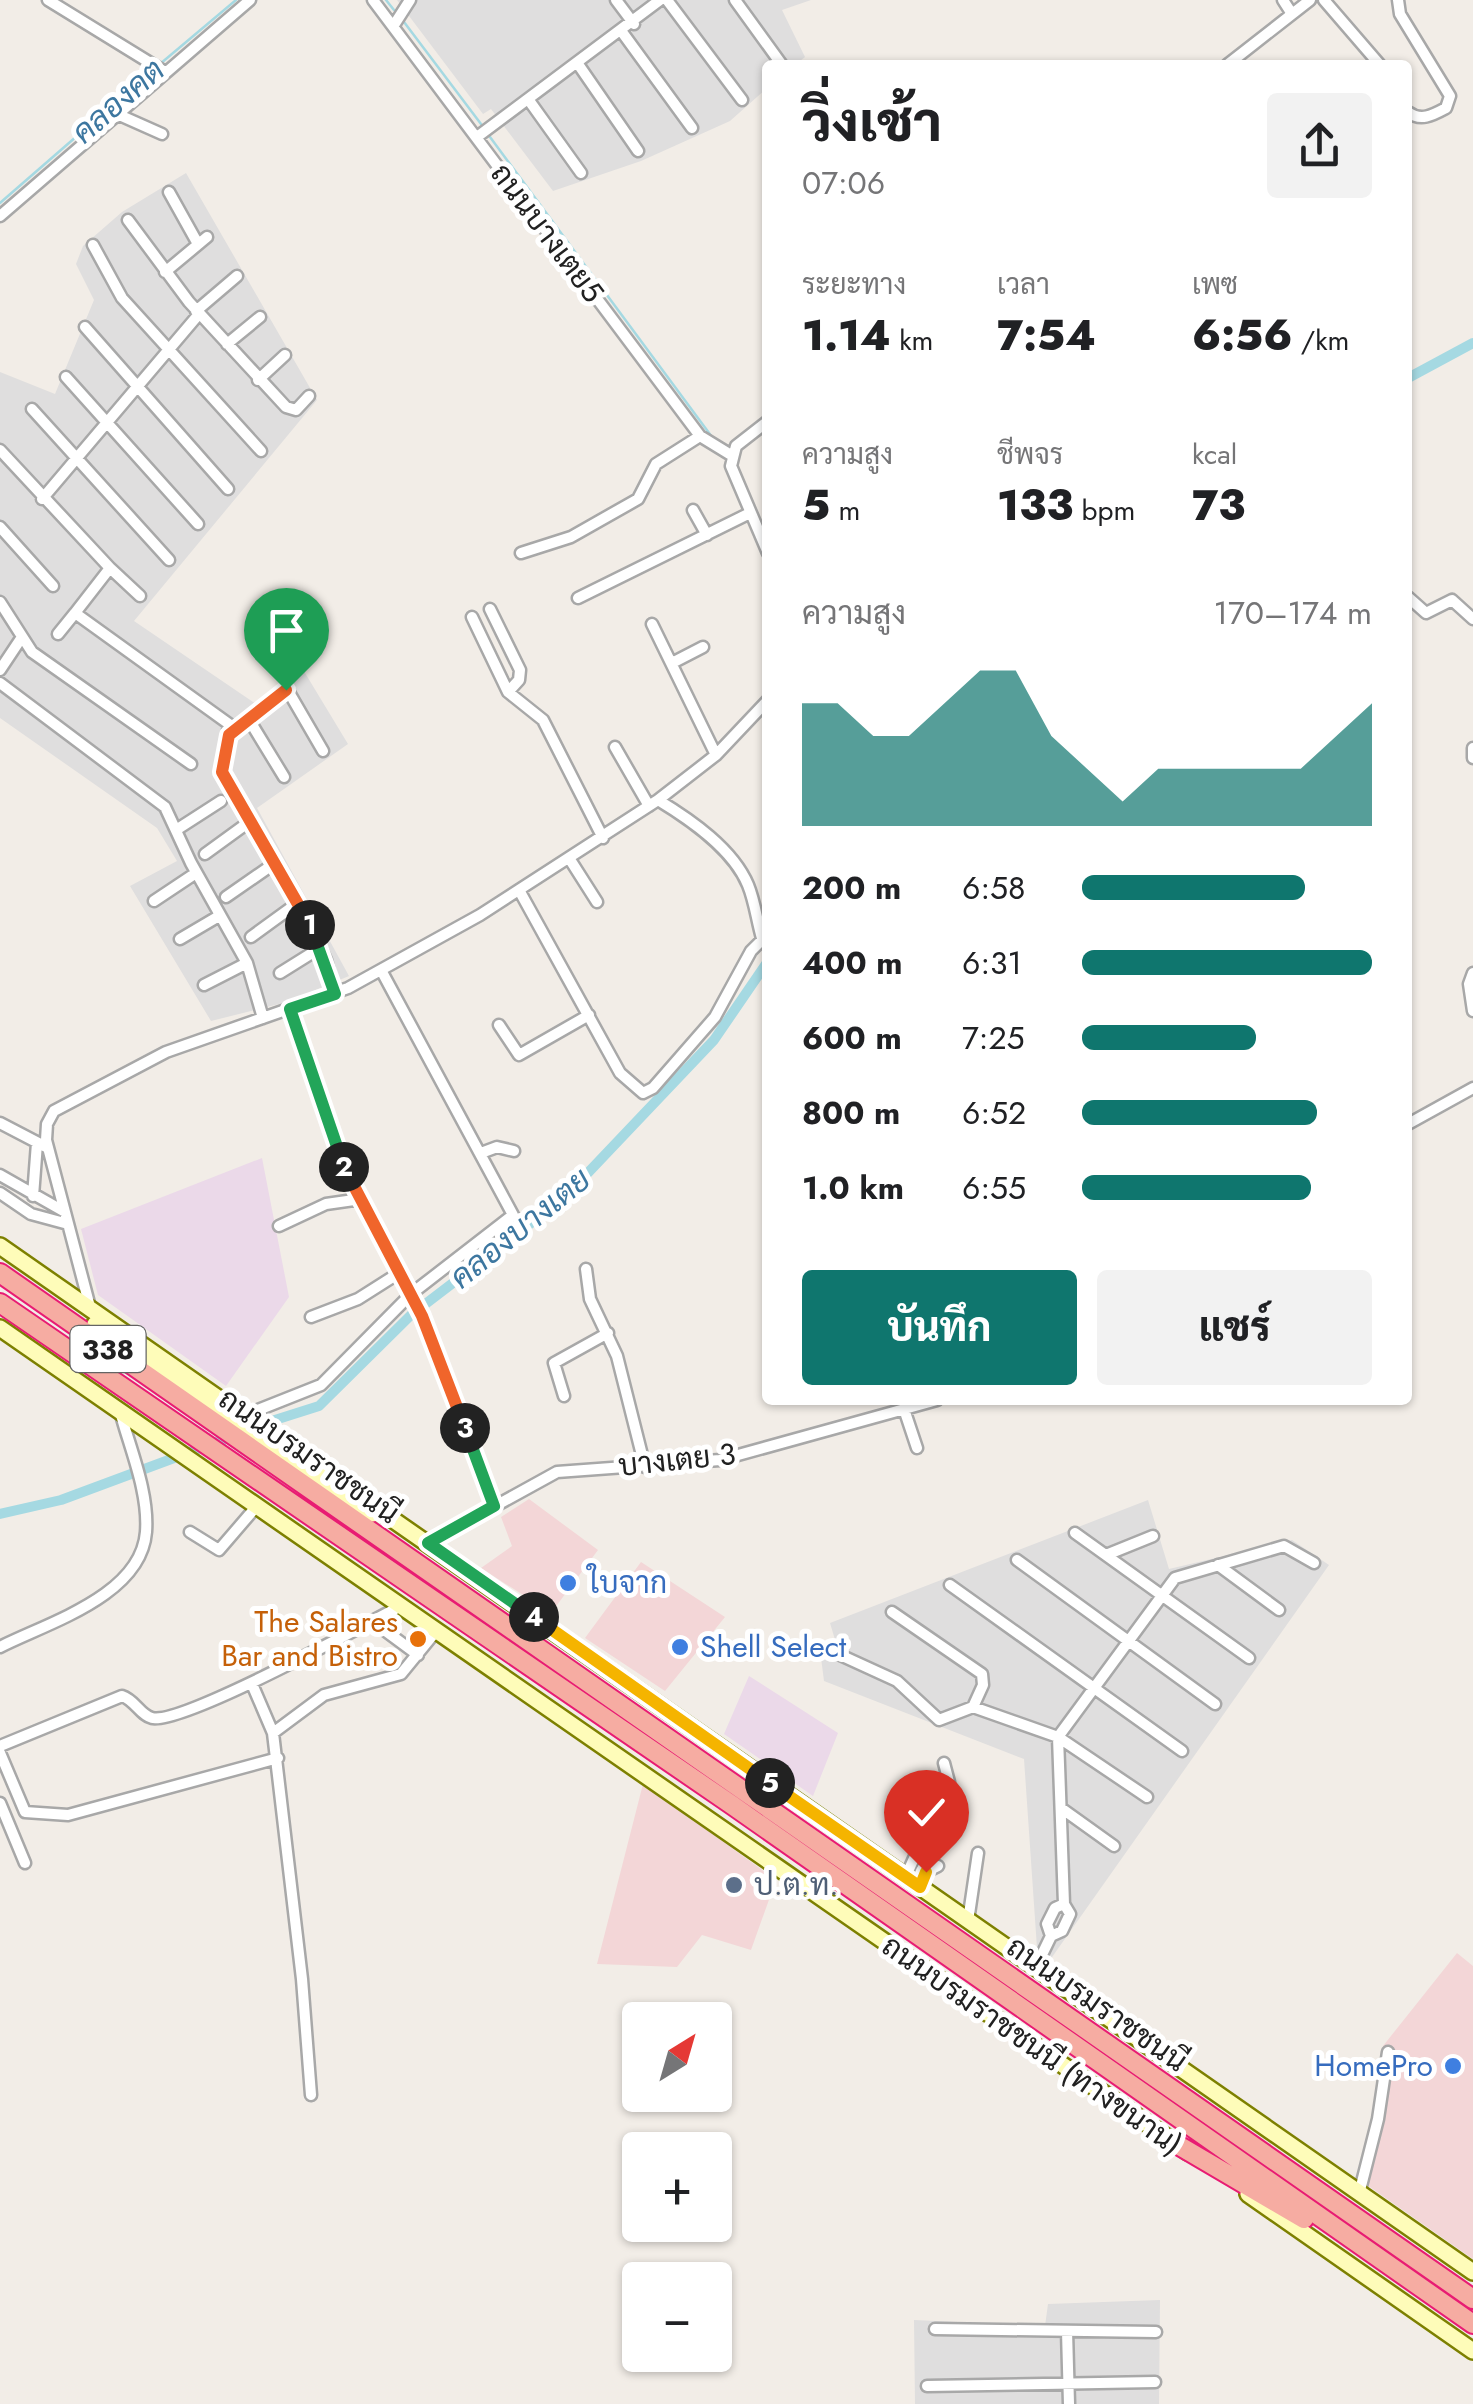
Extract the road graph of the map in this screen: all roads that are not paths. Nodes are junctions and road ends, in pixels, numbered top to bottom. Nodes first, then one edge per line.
1 (48, 0) edge
2 (373, 0) edge
3 (410, 0) edge
4 (616, 0) edge
5 (664, 0) edge
6 (735, 0) edge
7 (1284, 0) edge
8 (1310, 0) edge
9 (1324, 0) edge
10 (1398, 0) edge
11 (247, 1) edge
12 (1292, 14) junction
13 (394, 24) junction
14 (634, 24) junction
15 (622, 32) junction
16 (778, 60) edge
17 (1233, 60) edge
18 (1376, 60) edge
19 (578, 64) junction
20 (164, 72) junction
21 (528, 99) junction
22 (742, 100) dead end
23 (117, 114) junction
24 (1412, 114) edge
25 (692, 128) dead end
26 (162, 134) dead end
27 (476, 137) junction
28 (638, 151) dead end
29 (581, 174) dead end
30 (170, 192) dead end
31 (0, 194) edge
32 (12, 203) junction
33 (0, 216) edge
34 (128, 220) dead end
35 (92, 245) dead end
36 (165, 272) junction
37 (237, 276) dead end
38 (198, 312) junction
39 (260, 316) dead end
40 (85, 327) dead end
41 (227, 344) junction
42 (168, 351) junction
43 (285, 356) dead end
44 (66, 377) dead end
45 (258, 380) junction
46 (136, 388) junction
47 (309, 396) dead end
48 (32, 408) dead end
49 (108, 421) junction
50 (762, 425) edge
51 (700, 436) junction
52 (0, 450) edge
53 (260, 451) dead end
54 (731, 454) junction
55 (76, 459) junction
56 (228, 489) dead end
57 (42, 499) junction
58 (693, 510) dead end
59 (750, 513) junction
60 (198, 524) dead end
61 (0, 528) edge
62 (706, 535) junction
63 (762, 540) edge
64 (521, 554) dead end
65 (169, 560) dead end
66 (110, 568) junction
67 (53, 586) dead end
68 (140, 596) dead end
69 (578, 598) dead end
70 (1412, 601) edge
71 (0, 602) edge
72 (490, 609) dead end
73 (76, 613) junction
74 (472, 617) dead end
75 (1473, 619) edge
76 (652, 624) dead end
77 (58, 634) dead end
78 (22, 637) junction
79 (703, 648) dead end
80 (672, 662) junction
81 (0, 670) edge
82 (0, 682) edge
83 (508, 692) junction
84 (762, 706) edge
85 (248, 718) junction
86 (229, 735) junction
87 (615, 748) dead end
88 (1473, 748) edge
89 (323, 751) dead end
90 (716, 755) junction
91 (1473, 758) edge
92 (191, 764) dead end
93 (284, 777) dead end
94 (221, 801) dead end
95 (654, 803) junction
96 (249, 822) junction
97 (176, 830) junction
98 (603, 838) junction
99 (204, 854) dead end
100 (570, 858) junction
101 (275, 863) junction
102 (196, 873) junction
103 (519, 890) junction
104 (226, 897) dead end
105 (154, 901) dead end
106 (299, 902) junction
107 (597, 902) dead end
108 (220, 916) junction
109 (762, 930) edge
110 (251, 937) dead end
111 (762, 939) edge
112 (180, 940) dead end
113 (320, 948) junction
114 (247, 964) junction
115 (381, 970) junction
116 (280, 973) dead end
117 (1473, 973) edge
118 (204, 986) dead end
119 (335, 994) junction
120 (290, 1009) junction
121 (1473, 1011) edge
122 (589, 1016) junction
123 (264, 1018) junction
124 (499, 1025) dead end
125 (1473, 1088) edge
126 (1412, 1122) edge
127 (0, 1123) edge
128 (42, 1145) junction
129 (514, 1152) dead end
130 (481, 1153) junction
131 (0, 1175) edge
132 (0, 1193) edge
133 (32, 1196) junction
134 (361, 1199) junction
135 (66, 1218) junction
136 (279, 1226) dead end
137 (0, 1250) edge
138 (586, 1269) dead end
139 (399, 1273) junction
140 (0, 1274) edge
141 (412, 1297) junction
142 (0, 1303) edge
143 (90, 1308) junction
144 (311, 1317) dead end
145 (0, 1326) edge
146 (608, 1333) junction
147 (564, 1396) dead end
148 (919, 1405) edge
149 (904, 1409) junction
150 (249, 1410) junction
151 (120, 1412) junction
152 (264, 1442) junction
153 (917, 1448) dead end
154 (645, 1467) junction
155 (234, 1471) junction
156 (494, 1506) junction
157 (256, 1507) junction
158 (190, 1532) dead end
159 (1075, 1533) dead end
160 (1153, 1536) dead end
161 (424, 1540) junction
162 (1106, 1555) junction
163 (1017, 1560) dead end
164 (1314, 1563) dead end
165 (1218, 1566) junction
166 (950, 1585) dead end
167 (1162, 1595) junction
168 (404, 1608) junction
169 (1280, 1610) dead end
170 (892, 1612) dead end
171 (372, 1621) junction
172 (437, 1630) junction
173 (1127, 1642) junction
174 (0, 1647) edge
175 (838, 1654) dead end
176 (418, 1655) junction
177 (1249, 1658) dead end
178 (252, 1684) junction
179 (1093, 1688) junction
180 (1215, 1704) dead end
181 (973, 1707) junction
182 (273, 1733) junction
183 (1058, 1738) junction
184 (0, 1750) edge
185 (1182, 1751) dead end
186 (278, 1758) junction
187 (944, 1763) dead end
188 (1147, 1797) dead end
189 (0, 1803) edge
190 (1061, 1808) junction
191 (1114, 1846) dead end
192 (978, 1853) dead end
193 (25, 1863) dead end
194 (938, 1866) dead end
195 (912, 1882) junction
196 (968, 1921) junction
197 (1036, 1968) junction
198 (1388, 2052) dead end
199 (310, 2095) dead end
200 (1178, 2146) junction
201 (1358, 2194) junction
202 (1392, 2268) junction
203 (1473, 2272) edge
204 (1473, 2300) edge
205 (1473, 2324) edge
206 (935, 2329) dead end
207 (1067, 2332) junction
208 (1156, 2332) dead end
209 (1473, 2351) edge
210 (1155, 2382) dead end
211 (926, 2386) dead end
212 (1069, 2386) junction
213 (1069, 2404) edge

1 - 20 street
2 - 13 street, ถนนบางเตย5
3 - 13 street
4 - 14 street
5 - 14 street
5 - 22 street
6 - 16 street
7 - 12 street
8 - 12 street
9 - 18 street
10 - 24 street
11 - 20 street
12 - 17 street
13 - 27 street, ถนนบางเตย5
14 - 15 street
15 - 19 street
15 - 25 street
19 - 21 street
19 - 28 street
20 - 23 street
21 - 27 street
21 - 29 street
23 - 26 street
23 - 32 street
27 - 51 street, ถนนบางเตย5
30 - 36 street
31 - 32 street
32 - 33 street
34 - 36 street
35 - 42 street
36 - 38 street
37 - 38 street
38 - 41 street
38 - 42 street
39 - 41 street
40 - 46 street
41 - 45 street
42 - 46 street
42 - 53 street
43 - 45 street
44 - 49 street
45 - 47 street
46 - 49 street
46 - 56 street
48 - 55 street
49 - 55 street
49 - 60 street
50 - 54 street
51 - 54 street, ถนนบางเตย5
51 - 64 street
52 - 57 street
54 - 59 street
55 - 57 street
55 - 65 street
57 - 66 street
58 - 62 street
59 - 62 street
59 - 63 street
61 - 67 street
62 - 69 street
66 - 68 street
66 - 73 street
70 - 75 street
71 - 78 street
72 - 83 street
73 - 77 street
73 - 86 street
74 - 83 street
76 - 80 street
78 - 81 street
78 - 92 street
79 - 80 street
80 - 90 street
82 - 97 street
83 - 98 street
84 - 90 street
85 - 86 street
85 - 89 street
85 - 93 street
86 - 96 street
87 - 95 street
88 - 91 street
90 - 95 street
94 - 97 street
95 - 98 street
95 - 109 street
96 - 99 street
96 - 101 street
97 - 102 street
98 - 100 street
100 - 103 street
100 - 107 street
101 - 104 street
101 - 106 street
102 - 105 street
102 - 108 street
103 - 115 street
103 - 122 street
106 - 110 street
106 - 113 street
108 - 112 street
108 - 114 street
111 - 122 street
113 - 116 street
113 - 119 street
114 - 118 street
114 - 123 street
115 - 119 street
115 - 130 street
117 - 121 street
119 - 120 street
120 - 123 street
120 - 134 street
122 - 124 street
123 - 128 street
125 - 126 street
127 - 128 street
128 - 133 street
128 - 135 street
129 - 130 street
130 - 141 street
131 - 133 street
132 - 135 street
133 - 135 street
134 - 136 street
134 - 139 street
135 - 143 street
137 - 143 main road, 338
137 - 152 main road
138 - 146 street
139 - 141 street
139 - 144 street
140 - 152 highway, ถนนบรมราชชนนี / 338
141 - 150 street
141 - 156 street
142 - 155 highway, ถนนบรมราชชนนี / 338
143 - 150 main road, 338
145 - 151 main road, ถนนบรมราชชนนี (ทางขนาน) / 338
145 - 155 main road
146 - 147 street
146 - 154 street
148 - 149 street, บางเตย 3
149 - 153 street
149 - 154 street, บางเตย 3
150 - 152 main road, 338
151 - 157 main road, ถนนบรมราชชนนี (ทางขนาน) / 338
151 - 174 street
152 - 161 main road
152 - 204 highway, ถนนบรมราชชนนี / 338
154 - 156 street, บางเตย 3
155 - 168 main road
155 - 202 highway, ถนนบรมราชชนนี / 338
156 - 161 street, บางเตย 3
157 - 158 street
157 - 168 main road, ถนนบรมราชชนนี (ทางขนาน) / 338
159 - 162 street
160 - 162 street
161 - 195 main road
162 - 167 street
163 - 173 street
164 - 165 street
165 - 167 street
165 - 169 street
166 - 179 street
167 - 173 street
167 - 177 street
168 - 171 street
168 - 172 main road, ถนนบรมราชชนนี (ทางขนาน) / 338
170 - 181 street
171 - 176 street
171 - 178 street
172 - 176 street
172 - 200 main road, ถนนบรมราชชนนี (ทางขนาน) / 338
173 - 179 street
173 - 180 street
175 - 181 street
176 - 182 street
178 - 182 street
178 - 184 street
179 - 183 street
179 - 185 street
181 - 183 street
182 - 186 street
183 - 188 street
183 - 190 street
184 - 186 street
186 - 199 street
187 - 195 street
189 - 193 street
190 - 191 street
190 - 197 street
192 - 196 street
194 - 195 street
195 - 196 main road
196 - 197 main road
197 - 201 main road
198 - 201 street
200 - 202 highway
200 - 209 main road, ถนนบรมราชชนนี (ทางขนาน) / 338
201 - 203 main road
202 - 205 highway, ถนนบรมราชชนนี / 338
206 - 207 street
207 - 208 street
207 - 212 street
210 - 212 street
211 - 212 street
212 - 213 street

